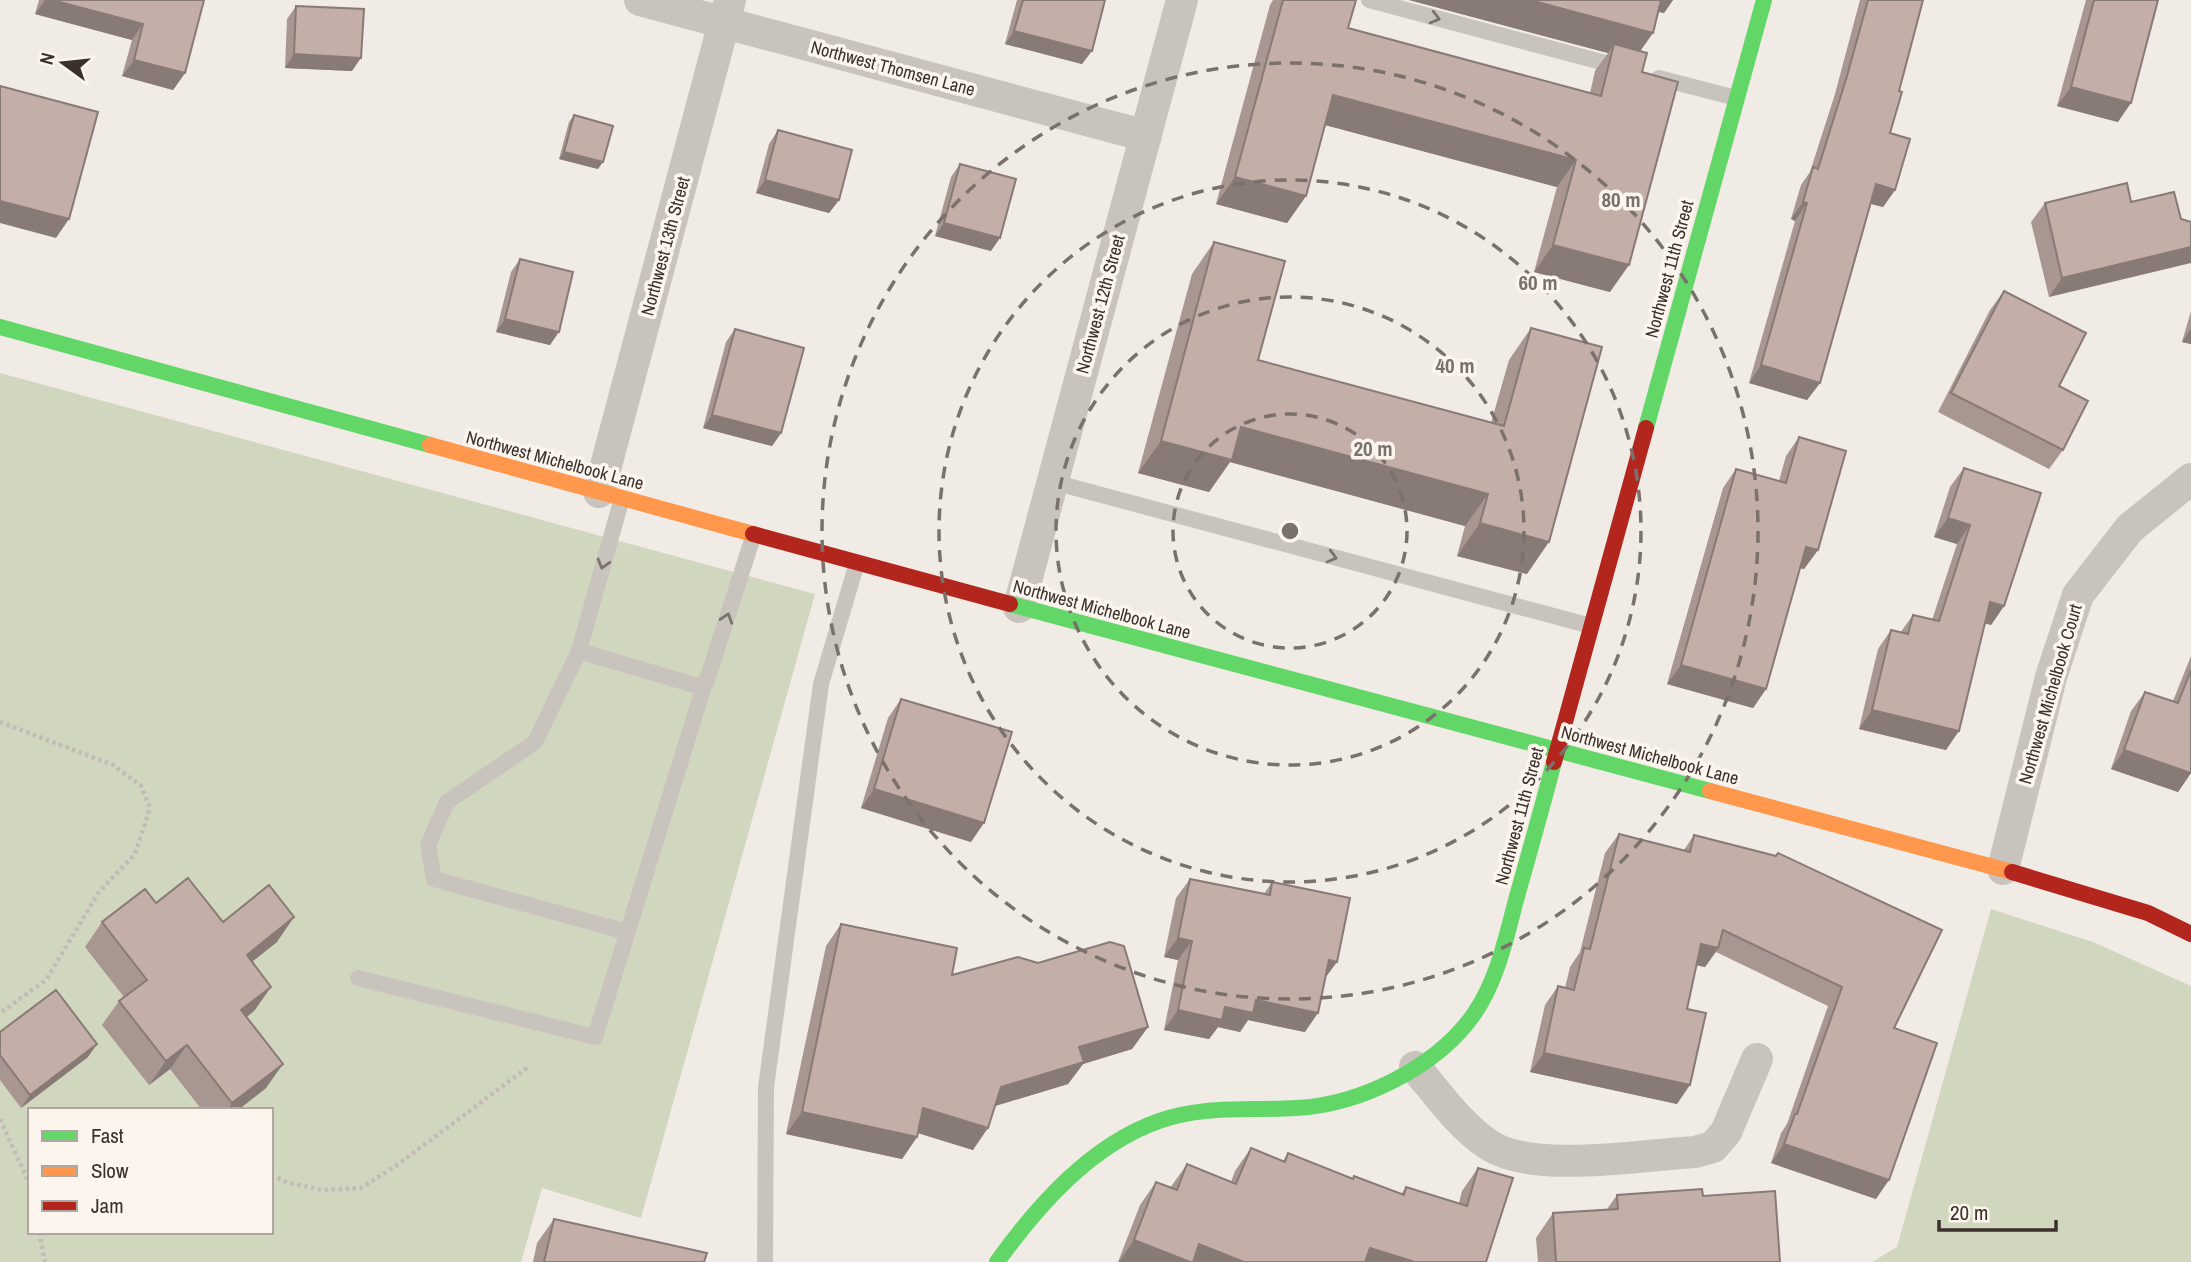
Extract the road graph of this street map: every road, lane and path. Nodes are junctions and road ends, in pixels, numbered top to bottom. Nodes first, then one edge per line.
1 (640, 0) edge
2 (1182, 0) edge
3 (1369, 0) edge
4 (1764, 0) edge
5 (727, 11) edge
6 (1736, 98) junction
7 (1146, 135) junction
8 (0, 327) edge
9 (2191, 480) edge
10 (1053, 482) junction
11 (611, 495) junction
12 (754, 534) junction
13 (857, 563) junction
14 (1019, 607) junction
15 (1591, 626) junction
16 (579, 648) junction
17 (705, 685) junction
18 (0, 722) edge
19 (1557, 751) junction
20 (2003, 869) junction
21 (627, 932) junction
22 (2191, 934) edge
23 (358, 978) dead end
24 (0, 1013) edge
25 (1757, 1059) dead end
26 (528, 1067) dead end
27 (1415, 1067) junction
28 (0, 1119) edge
29 (273, 1176) edge
30 (28, 1181) edge
31 (39, 1234) edge
32 (45, 1262) edge
33 (765, 1262) edge
34 (997, 1262) edge

1 - 5 street, Northwest Thomsen Lane
2 - 7 street, Northwest 12th Street
3 -> 6 lane
4 - 6 street, Northwest 11th Street
5 - 7 street, Northwest Thomsen Lane
5 - 11 street, Northwest 13th Street
6 - 15 street, Northwest 11th Street
7 - 10 street, Northwest 12th Street
8 - 11 street, Northwest Michelbook Lane
9 - 20 street, Northwest Michelbook Court
10 - 14 street, Northwest 12th Street
10 -> 15 lane
11 - 12 street, Northwest Michelbook Lane
11 -> 16 lane
12 - 13 street, Northwest Michelbook Lane
17 -> 12 lane
13 - 14 street, Northwest Michelbook Lane
13 - 33 lane
14 - 19 street, Northwest Michelbook Lane
15 - 19 street, Northwest 11th Street
16 - 17 lane
16 - 21 lane
17 - 21 lane
18 - 24 path
19 - 20 street, Northwest Michelbook Lane
19 - 27 street, Northwest 11th Street
20 - 22 street, Northwest Michelbook Lane
21 - 23 lane
25 - 27 street
26 - 29 path
27 - 34 street, Northwest 11th Street
28 - 30 path
31 - 32 path

